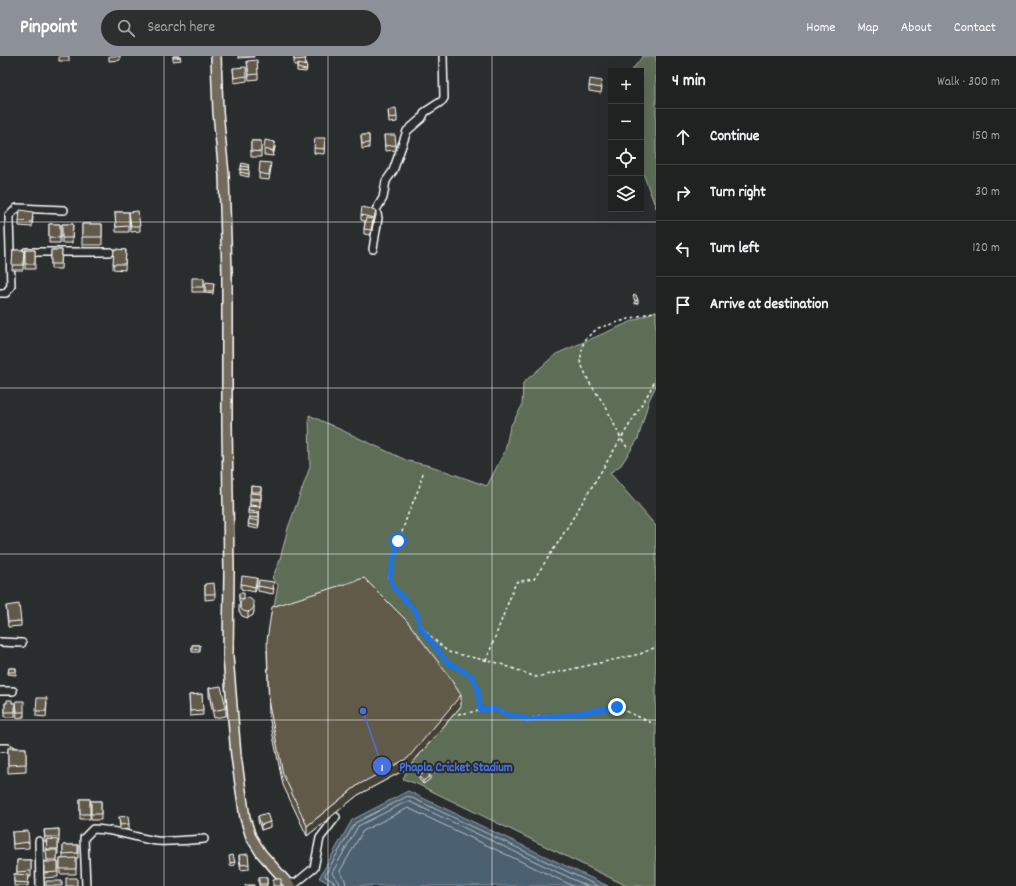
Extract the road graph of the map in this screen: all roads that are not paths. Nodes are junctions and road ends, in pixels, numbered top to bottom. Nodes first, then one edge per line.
1 (216, 56) edge
2 (443, 56) edge
3 (64, 210) dead end
4 (373, 249) dead end
5 (10, 250) junction
6 (110, 252) dead end
7 (0, 293) edge
8 (0, 642) edge
9 (22, 643) dead end
10 (0, 691) edge
11 (13, 691) dead end
12 (0, 748) edge
13 (19, 754) edge
14 (336, 817) dead end
15 (204, 839) dead end
16 (40, 841) dead end
17 (289, 884) edge
18 (40, 886) edge
19 (86, 886) edge

1 - 17 main road
2 - 4 street
3 - 5 street
5 - 6 street
5 - 7 street
8 - 9 street
10 - 11 street
12 - 13 street
14 - 17 street
15 - 19 street
16 - 18 street

